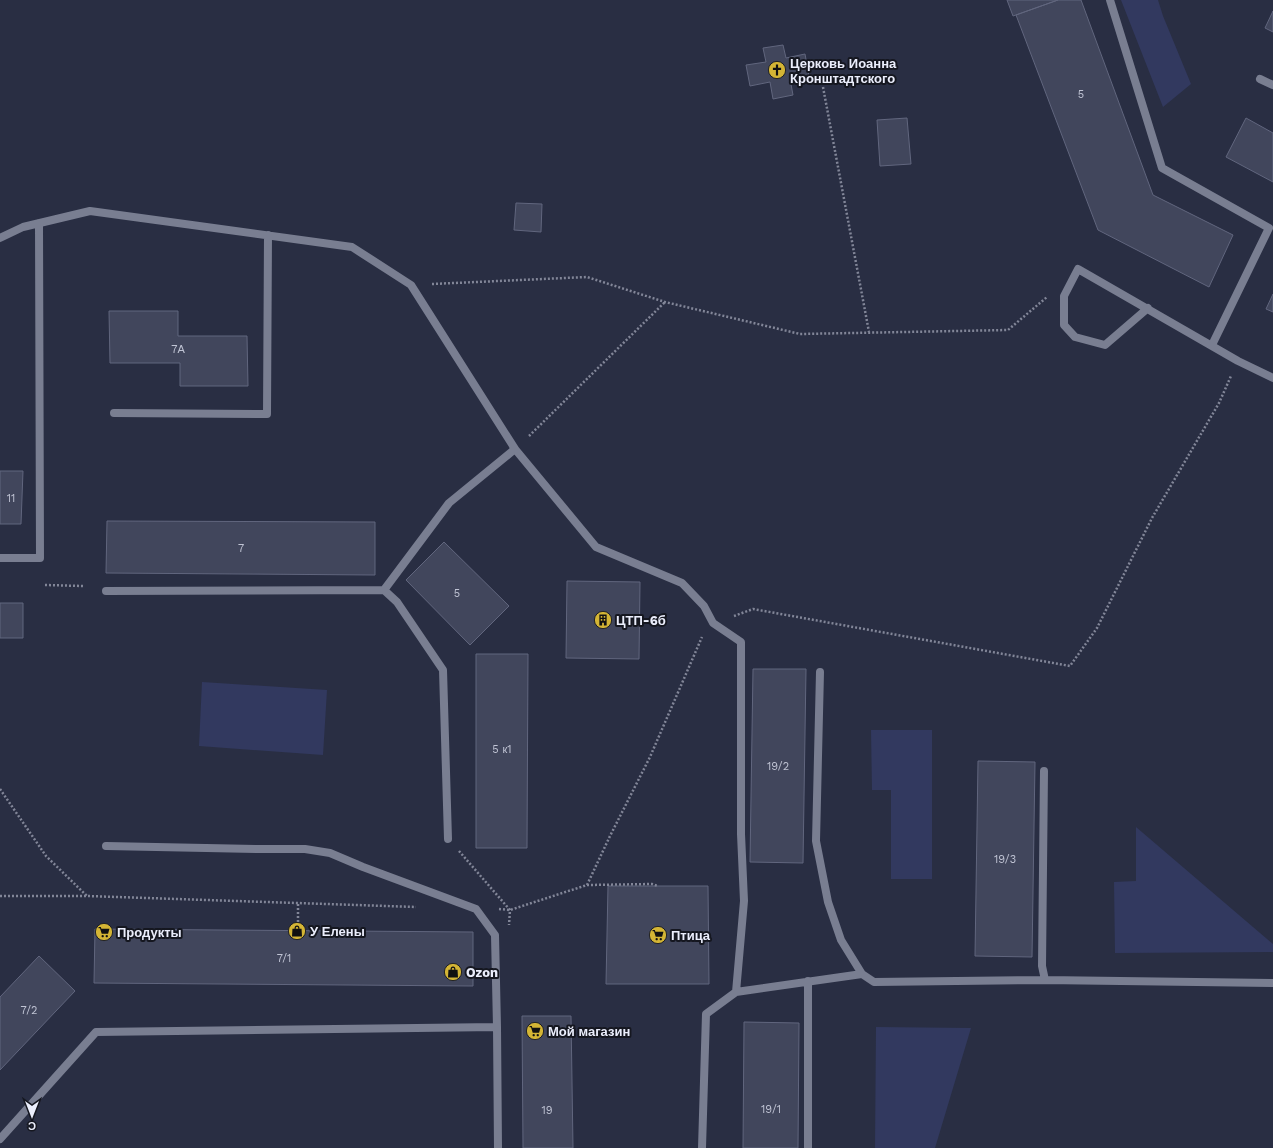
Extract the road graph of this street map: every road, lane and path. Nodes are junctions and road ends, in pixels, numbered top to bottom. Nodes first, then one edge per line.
1 (1110, 0) edge
2 (1260, 79) dead end
3 (1273, 85) edge
4 (823, 88) dead end
5 (39, 223) junction
6 (268, 235) junction
7 (0, 238) edge
8 (411, 285) junction
9 (1049, 294) dead end
10 (665, 302) junction
11 (1148, 308) junction
12 (869, 332) junction
13 (1212, 345) junction
14 (1238, 361) junction
15 (1273, 378) edge
16 (114, 413) dead end
17 (515, 449) junction
18 (0, 558) edge
19 (45, 585) dead end
20 (83, 586) dead end
21 (384, 590) junction
22 (106, 591) dead end
23 (713, 623) junction
24 (820, 672) dead end
25 (1044, 771) dead end
26 (0, 789) edge
27 (448, 839) dead end
28 (106, 846) dead end
29 (587, 885) junction
30 (658, 886) dead end
31 (0, 896) edge
32 (87, 896) junction
33 (298, 904) junction
34 (422, 907) dead end
35 (476, 909) junction
36 (298, 922) dead end
37 (862, 974) junction
38 (1045, 980) junction
39 (808, 981) junction
40 (1273, 983) edge
41 (736, 992) junction
42 (497, 1027) junction
43 (0, 1139) edge
44 (498, 1148) edge
45 (702, 1148) edge
46 (808, 1148) edge

1 - 13 lane
2 - 3 lane
4 - 12 path
5 - 6 lane
5 - 7 lane
5 - 18 lane
6 - 8 lane
6 - 16 lane
8 - 10 path
8 - 17 lane
9 - 12 path
10 - 12 path
10 - 17 path
11 - 11 lane
11 - 13 lane
13 - 14 lane
14 - 15 lane
14 - 23 path
17 - 21 lane
17 - 23 lane
19 - 20 path
21 - 22 lane
21 - 27 lane
23 - 29 path
23 - 41 lane
24 - 37 lane
25 - 38 lane
26 - 32 path
28 - 35 lane
29 - 30 path
29 - 35 path
31 - 32 path
32 - 33 path
33 - 34 path
33 - 36 path
35 - 42 lane
37 - 38 lane
37 - 39 lane
38 - 40 lane
39 - 41 lane
39 - 46 lane
41 - 45 lane
42 - 43 lane
42 - 44 lane

